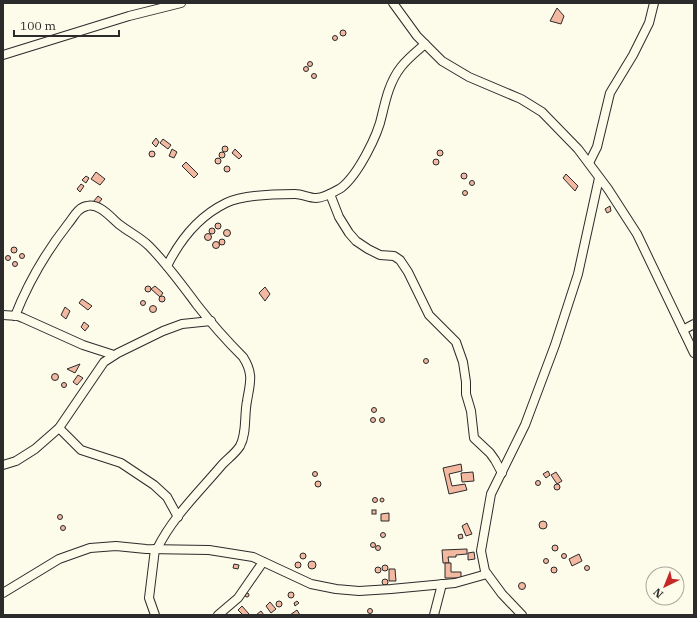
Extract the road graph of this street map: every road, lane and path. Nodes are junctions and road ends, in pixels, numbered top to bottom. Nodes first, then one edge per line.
1 (181, 3) edge
2 (393, 3) edge
3 (654, 3) edge
4 (425, 44) junction
5 (3, 55) edge
6 (589, 163) junction
7 (599, 178) junction
8 (330, 194) junction
9 (167, 266) junction
10 (3, 315) edge
11 (15, 316) junction
12 (211, 321) junction
13 (694, 324) edge
14 (683, 330) junction
15 (694, 353) edge
16 (114, 355) junction
17 (59, 428) junction
18 (3, 465) edge
19 (502, 473) junction
20 (178, 517) junction
21 (156, 549) junction
22 (264, 562) junction
23 (487, 574) junction
24 (442, 584) junction
25 (3, 594) edge
26 (155, 615) edge
27 (218, 615) edge
28 (434, 615) edge
29 (522, 615) edge

1 - 5 street
2 - 4 street
3 - 6 street
4 - 6 street
4 - 8 street
6 - 7 street
7 - 14 street
7 - 19 street
8 - 9 street
8 - 19 street
9 - 11 street
9 - 12 street
10 - 11 street
11 - 16 street
12 - 16 street
12 - 20 street
13 - 14 street
14 - 15 street
16 - 17 street
17 - 18 street
17 - 20 street
19 - 23 street
20 - 21 street
21 - 22 street
21 - 25 street
21 - 26 street
22 - 24 street
22 - 27 street
23 - 24 street
23 - 29 street
24 - 28 street

